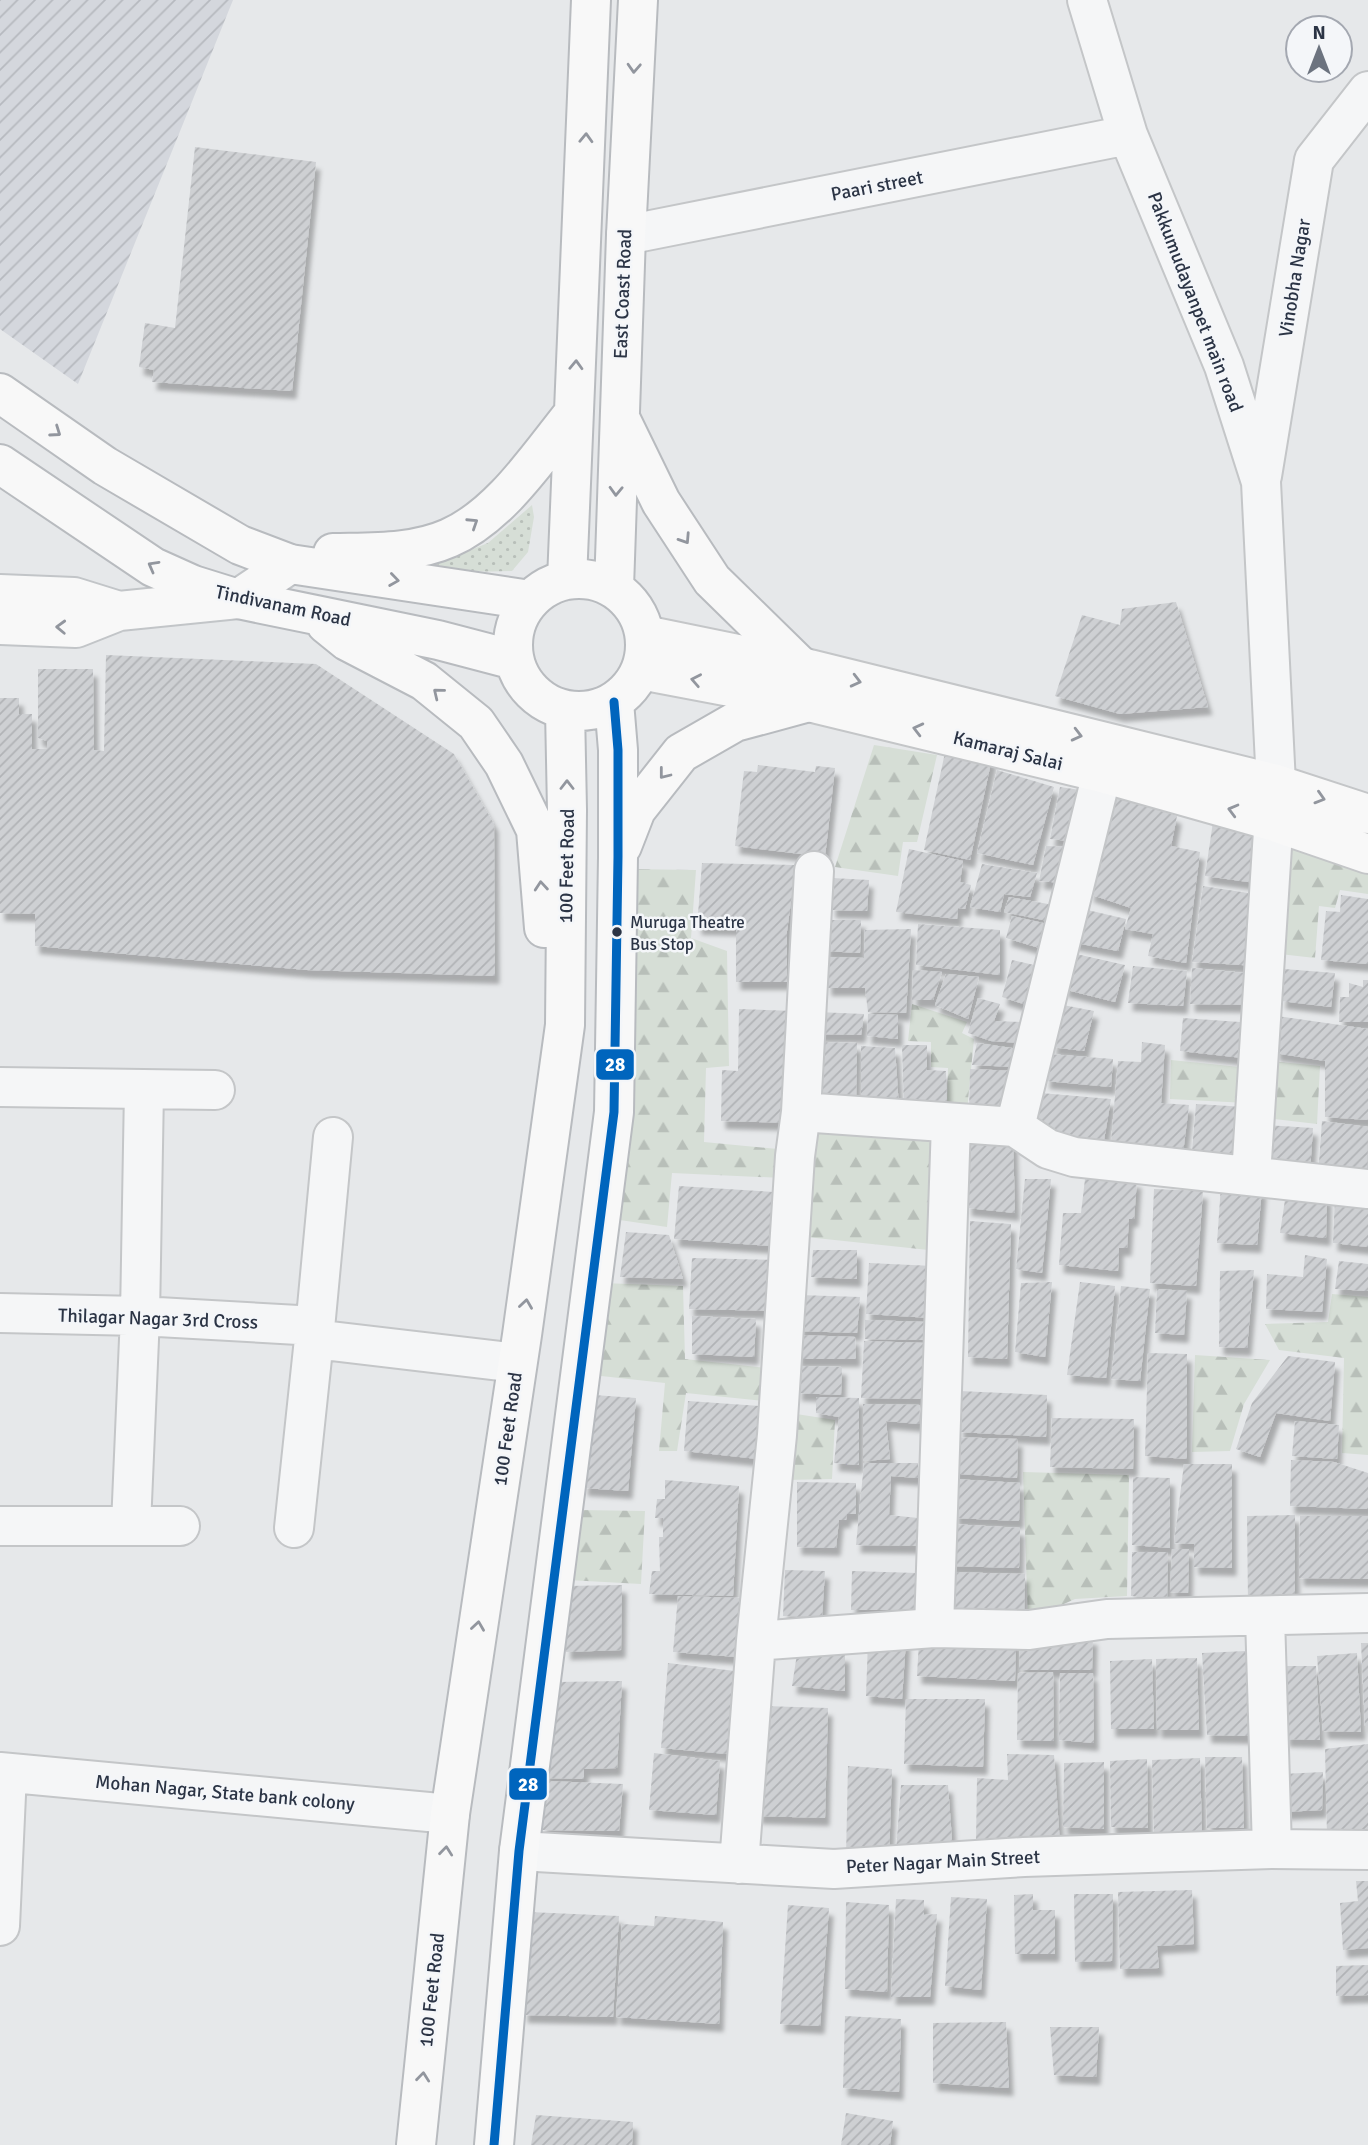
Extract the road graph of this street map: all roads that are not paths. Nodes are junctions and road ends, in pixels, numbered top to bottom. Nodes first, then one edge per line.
1 (592, 0) edge
2 (638, 0) edge
3 (1087, 0) edge
4 (1368, 91) edge
5 (1128, 135) junction
6 (625, 235) junction
7 (0, 393) edge
8 (573, 414) junction
9 (619, 414) junction
10 (0, 464) edge
11 (1261, 482) junction
12 (240, 545) junction
13 (290, 564) junction
14 (567, 580) junction
15 (614, 589) junction
16 (0, 594) edge
17 (237, 599) junction
18 (530, 600) junction
19 (119, 611) junction
20 (312, 613) junction
21 (0, 625) edge
22 (643, 653) junction
23 (514, 660) junction
24 (805, 685) junction
25 (614, 702) junction
26 (565, 710) junction
27 (1102, 774) junction
28 (1274, 802) junction
29 (1368, 814) edge
30 (1368, 854) edge
31 (618, 857) junction
32 (814, 871) dead end
33 (565, 1025) junction
34 (0, 1087) edge
35 (144, 1090) junction
36 (215, 1090) dead end
37 (801, 1112) junction
38 (951, 1123) junction
39 (1015, 1127) junction
40 (332, 1137) dead end
41 (1251, 1176) junction
42 (1368, 1189) edge
43 (0, 1313) edge
44 (140, 1316) junction
45 (315, 1333) junction
46 (517, 1363) junction
47 (131, 1525) junction
48 (0, 1526) edge
49 (180, 1526) dead end
50 (294, 1528) dead end
51 (1368, 1613) edge
52 (1265, 1617) junction
53 (934, 1628) junction
54 (756, 1641) junction
55 (3, 1772) edge
56 (450, 1814) junction
57 (1272, 1849) junction
58 (1368, 1850) edge
59 (519, 1851) junction
60 (739, 1864) junction
61 (0, 1926) edge
62 (416, 2145) edge
63 (494, 2145) edge

8 -> 1 main road
2 -> 6 main road, East Coast Road
3 - 5 street, Pakkumudayanpet main road
4 - 11 street, Vinobha Nagar
5 - 6 street, Paari street
5 - 11 street, Pakkumudayanpet main road
6 - 9 main road, East Coast Road
7 -> 12 main road
12 -> 8 main road
8 - 14 main road
9 -> 15 main road, East Coast Road
9 -> 24 main road
17 -> 10 main road, Tindivanam Road
11 - 28 street, Pakkumudayanpet main road
12 - 13 main road
13 - 17 main road
13 -> 18 main road
14 - 15 main road
14 - 18 main road
15 - 22 main road
16 - 19 main road
17 - 19 main road
17 - 20 main road, Tindivanam Road
18 - 23 main road
19 -> 21 main road
20 - 23 main road, Tindivanam Road
33 -> 20 main road
22 - 24 main road, Kamaraj Salai
22 - 25 main road
23 - 26 main road
27 -> 24 main road, Kamaraj Salai
24 -> 28 main road, Kamaraj Salai
24 -> 31 main road
25 - 26 main road
25 - 31 main road
33 -> 26 main road, 100 Feet Road
28 -> 27 main road, Kamaraj Salai
27 - 39 street
28 -> 29 main road, Kamaraj Salai
28 - 30 main road, Kamaraj Salai
28 - 41 street, Pakkumudayanpet main road
31 - 59 main road
32 - 37 street
46 -> 33 main road, 100 Feet Road
34 - 35 street
35 - 36 street
35 - 44 street
37 - 38 street
37 - 54 street
38 - 39 street
38 - 53 street
39 - 41 street
40 - 45 street
41 - 42 street
43 - 44 street, Thilagar Nagar 3rd Cross
44 - 45 street, Thilagar Nagar 3rd Cross
44 - 47 street
45 - 46 street, Thilagar Nagar 3rd Cross
45 - 50 street
56 -> 46 main road, 100 Feet Road
47 - 48 street
47 - 49 street
51 - 52 street
52 - 53 street
52 - 57 street
53 - 54 street
54 - 60 street
55 - 56 street, Mohan Nagar, State bank colony
55 - 61 street
62 -> 56 main road, 100 Feet Road
57 - 58 street, Peter Nagar Main Street
57 - 60 street, Peter Nagar Main Street
59 - 60 street, Peter Nagar Main Street
59 - 63 main road

